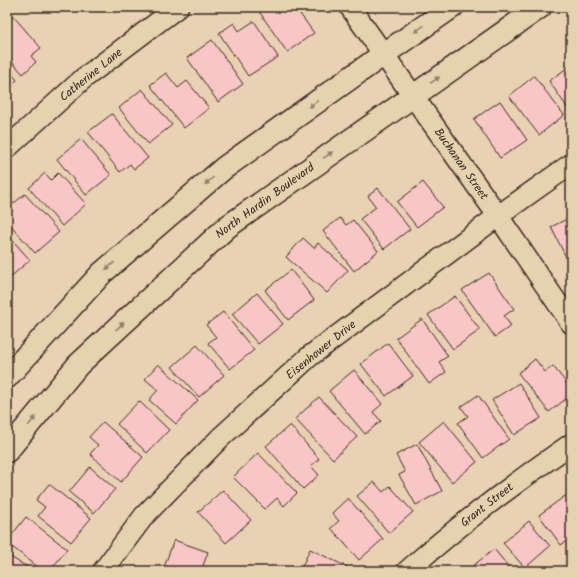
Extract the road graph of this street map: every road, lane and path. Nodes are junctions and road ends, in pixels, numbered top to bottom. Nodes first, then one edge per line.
1 (178, 7) edge
2 (350, 7) edge
3 (452, 7) edge
4 (540, 7) edge
5 (384, 54) junction
6 (413, 96) junction
7 (7, 148) edge
8 (571, 164) edge
9 (498, 216) junction
10 (571, 323) edge
11 (7, 377) edge
12 (571, 444) edge
13 (7, 451) edge
14 (103, 571) edge
15 (407, 571) edge

1 - 7 street, Catherine Lane
2 - 5 street, Buchanan Street
3 -> 5 main road
6 -> 4 main road, North Hardin Boulevard
5 - 6 street, Buchanan Street
5 -> 11 main road
6 - 9 street, Buchanan Street
13 -> 6 main road, North Hardin Boulevard
8 - 9 street, Eisenhower Drive
9 - 10 street, Buchanan Street
9 - 14 street, Eisenhower Drive
12 - 15 street, Grant Street

